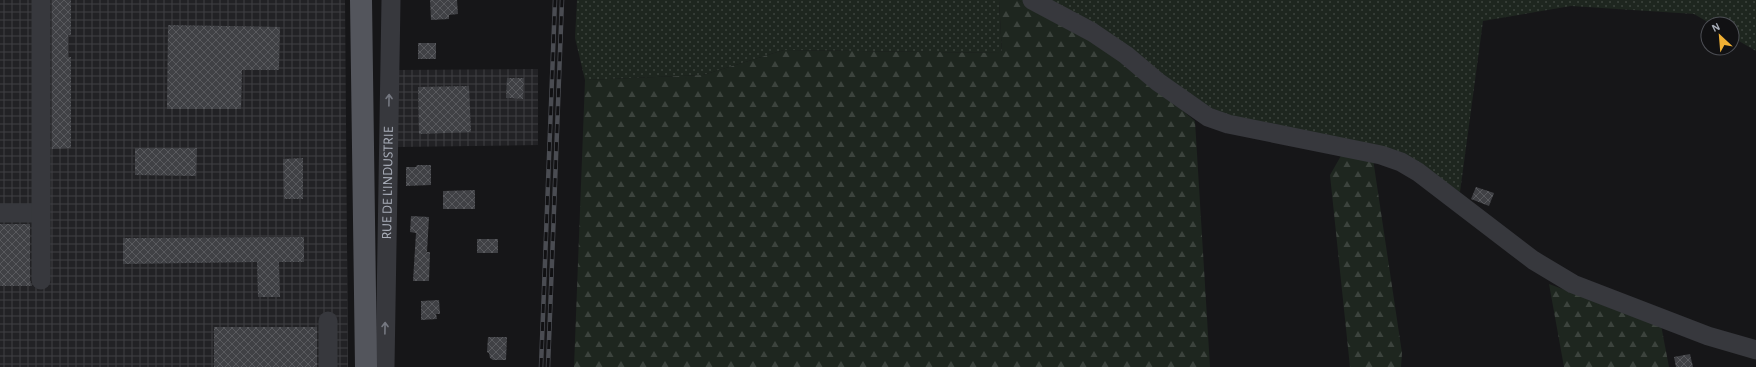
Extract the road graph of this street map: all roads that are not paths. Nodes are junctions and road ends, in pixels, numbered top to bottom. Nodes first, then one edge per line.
1 (41, 0) edge
2 (361, 0) edge
3 (391, 0) edge
4 (1032, 0) edge
5 (0, 213) edge
6 (40, 213) junction
7 (41, 280) dead end
8 (328, 321) dead end
9 (1756, 350) edge
10 (328, 367) edge
11 (366, 367) edge
12 (385, 367) edge

1 - 6 street
2 - 11 main road, RUE DE L'INDUSTRIE
12 -> 3 street, RUE DE L'INDUSTRIE
4 - 9 street
5 - 6 street
6 - 7 street
8 - 10 street

